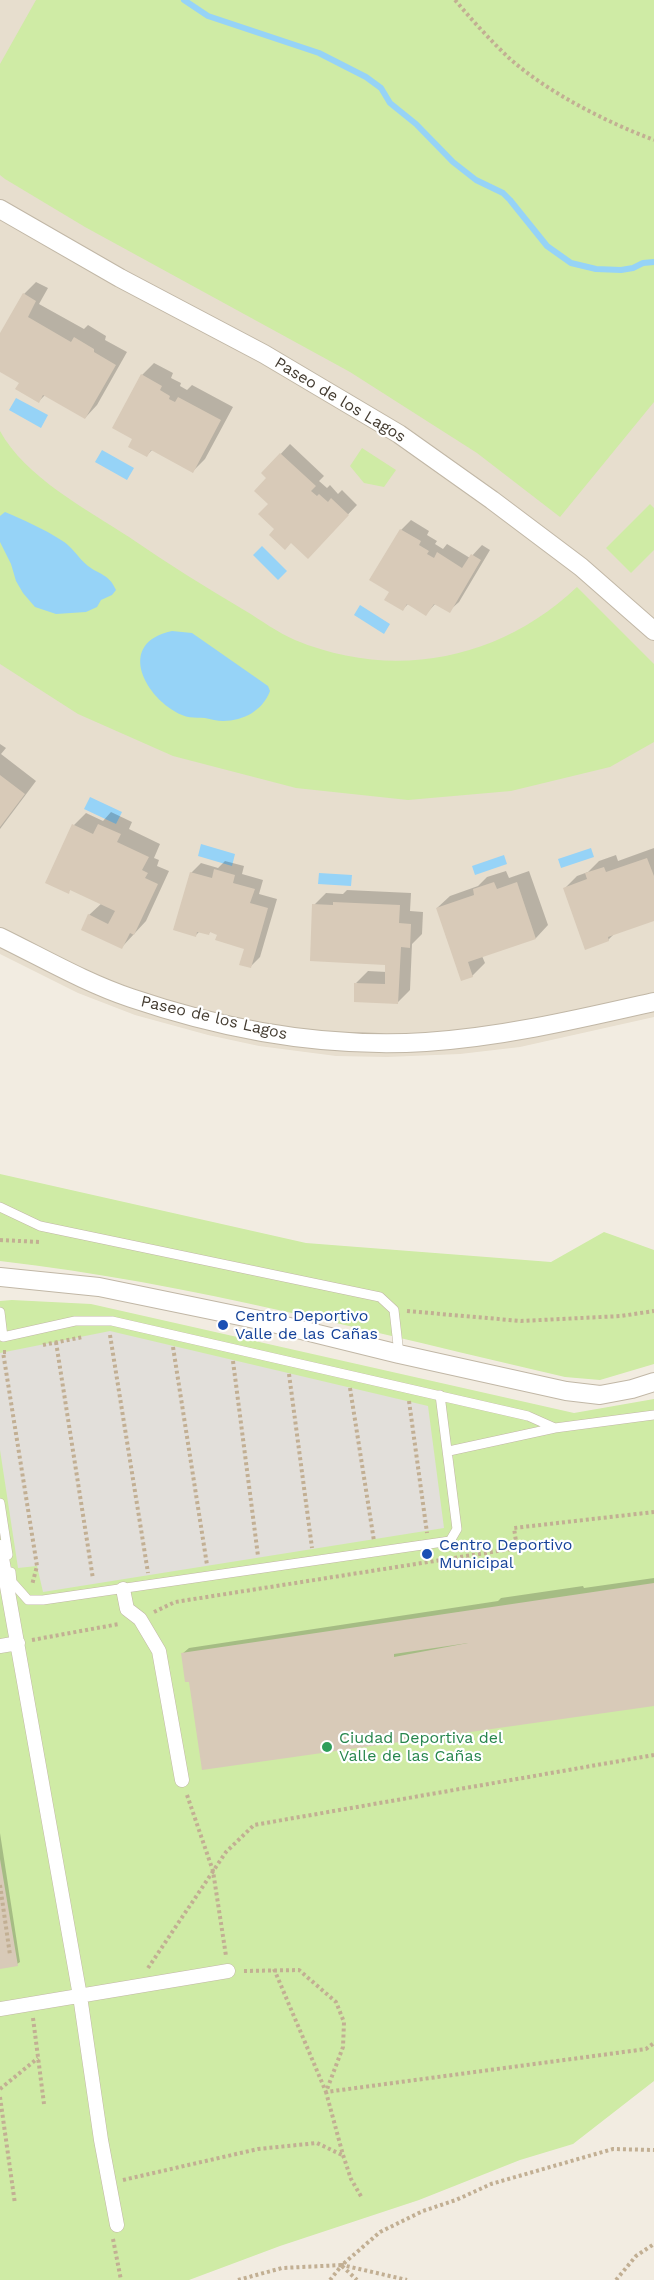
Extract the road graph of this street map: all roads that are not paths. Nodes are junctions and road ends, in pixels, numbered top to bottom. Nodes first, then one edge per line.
1 (0, 209) edge
2 (654, 631) edge
3 (0, 936) edge
4 (654, 1002) edge
5 (0, 1207) edge
6 (0, 1277) edge
7 (0, 1312) edge
8 (2, 1337) edge
9 (399, 1354) junction
10 (654, 1382) edge
11 (440, 1395) junction
12 (654, 1415) edge
13 (555, 1428) junction
14 (449, 1451) junction
15 (0, 1503) edge
16 (0, 1547) edge
17 (123, 1589) junction
18 (18, 1643) junction
19 (0, 1646) edge
20 (182, 1780) road end
21 (228, 1971) road end
22 (80, 1996) junction
23 (0, 2009) edge
24 (117, 2225) road end

1 - 2 street, Paseo de los Lagos
3 - 4 street, Paseo de los Lagos
5 - 9 lane
6 - 9 street
7 - 8 lane
8 - 11 lane
9 - 10 street
11 - 13 lane
11 - 14 lane
12 - 13 lane
13 - 14 lane
14 - 17 lane
15 - 17 lane
16 - 18 street
17 - 20 street
18 - 19 street
18 - 22 street
21 - 22 street
22 - 23 street
22 - 24 street

